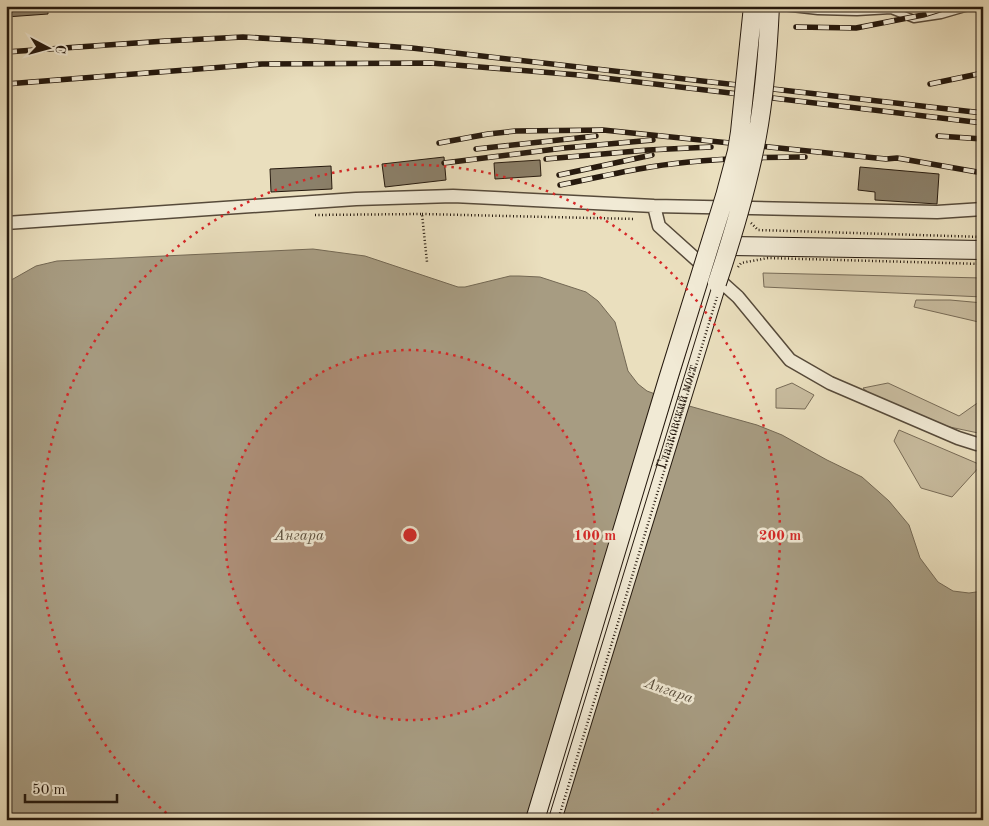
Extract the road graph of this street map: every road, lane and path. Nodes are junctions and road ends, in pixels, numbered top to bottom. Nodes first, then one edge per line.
1 (753, 6) edge
2 (770, 6) edge
3 (774, 6) edge
4 (972, 6) edge
5 (654, 206) junction
6 (983, 209) edge
7 (422, 214) junction
8 (315, 215) dead end
9 (750, 215) dead end
10 (657, 219) junction
11 (6, 223) edge
12 (983, 238) edge
13 (729, 246) junction
14 (983, 250) edge
15 (427, 262) dead end
16 (983, 264) edge
17 (734, 270) dead end
18 (717, 296) dead end
19 (983, 444) edge
20 (535, 820) edge
21 (552, 820) edge
22 (558, 820) edge

1 - 20 main road, Глазковский мост, bridge
2 - 13 main road, Глазковский мост, bridge
3 - 4 lane
5 - 6 street
5 - 10 street
5 - 11 street
7 - 8 path
7 - 10 path
7 - 15 path
9 - 12 path, bridge
10 - 19 street
13 - 14 main road
13 - 21 main road, Глазковский мост, bridge
16 - 17 path, bridge
18 - 22 path, bridge

